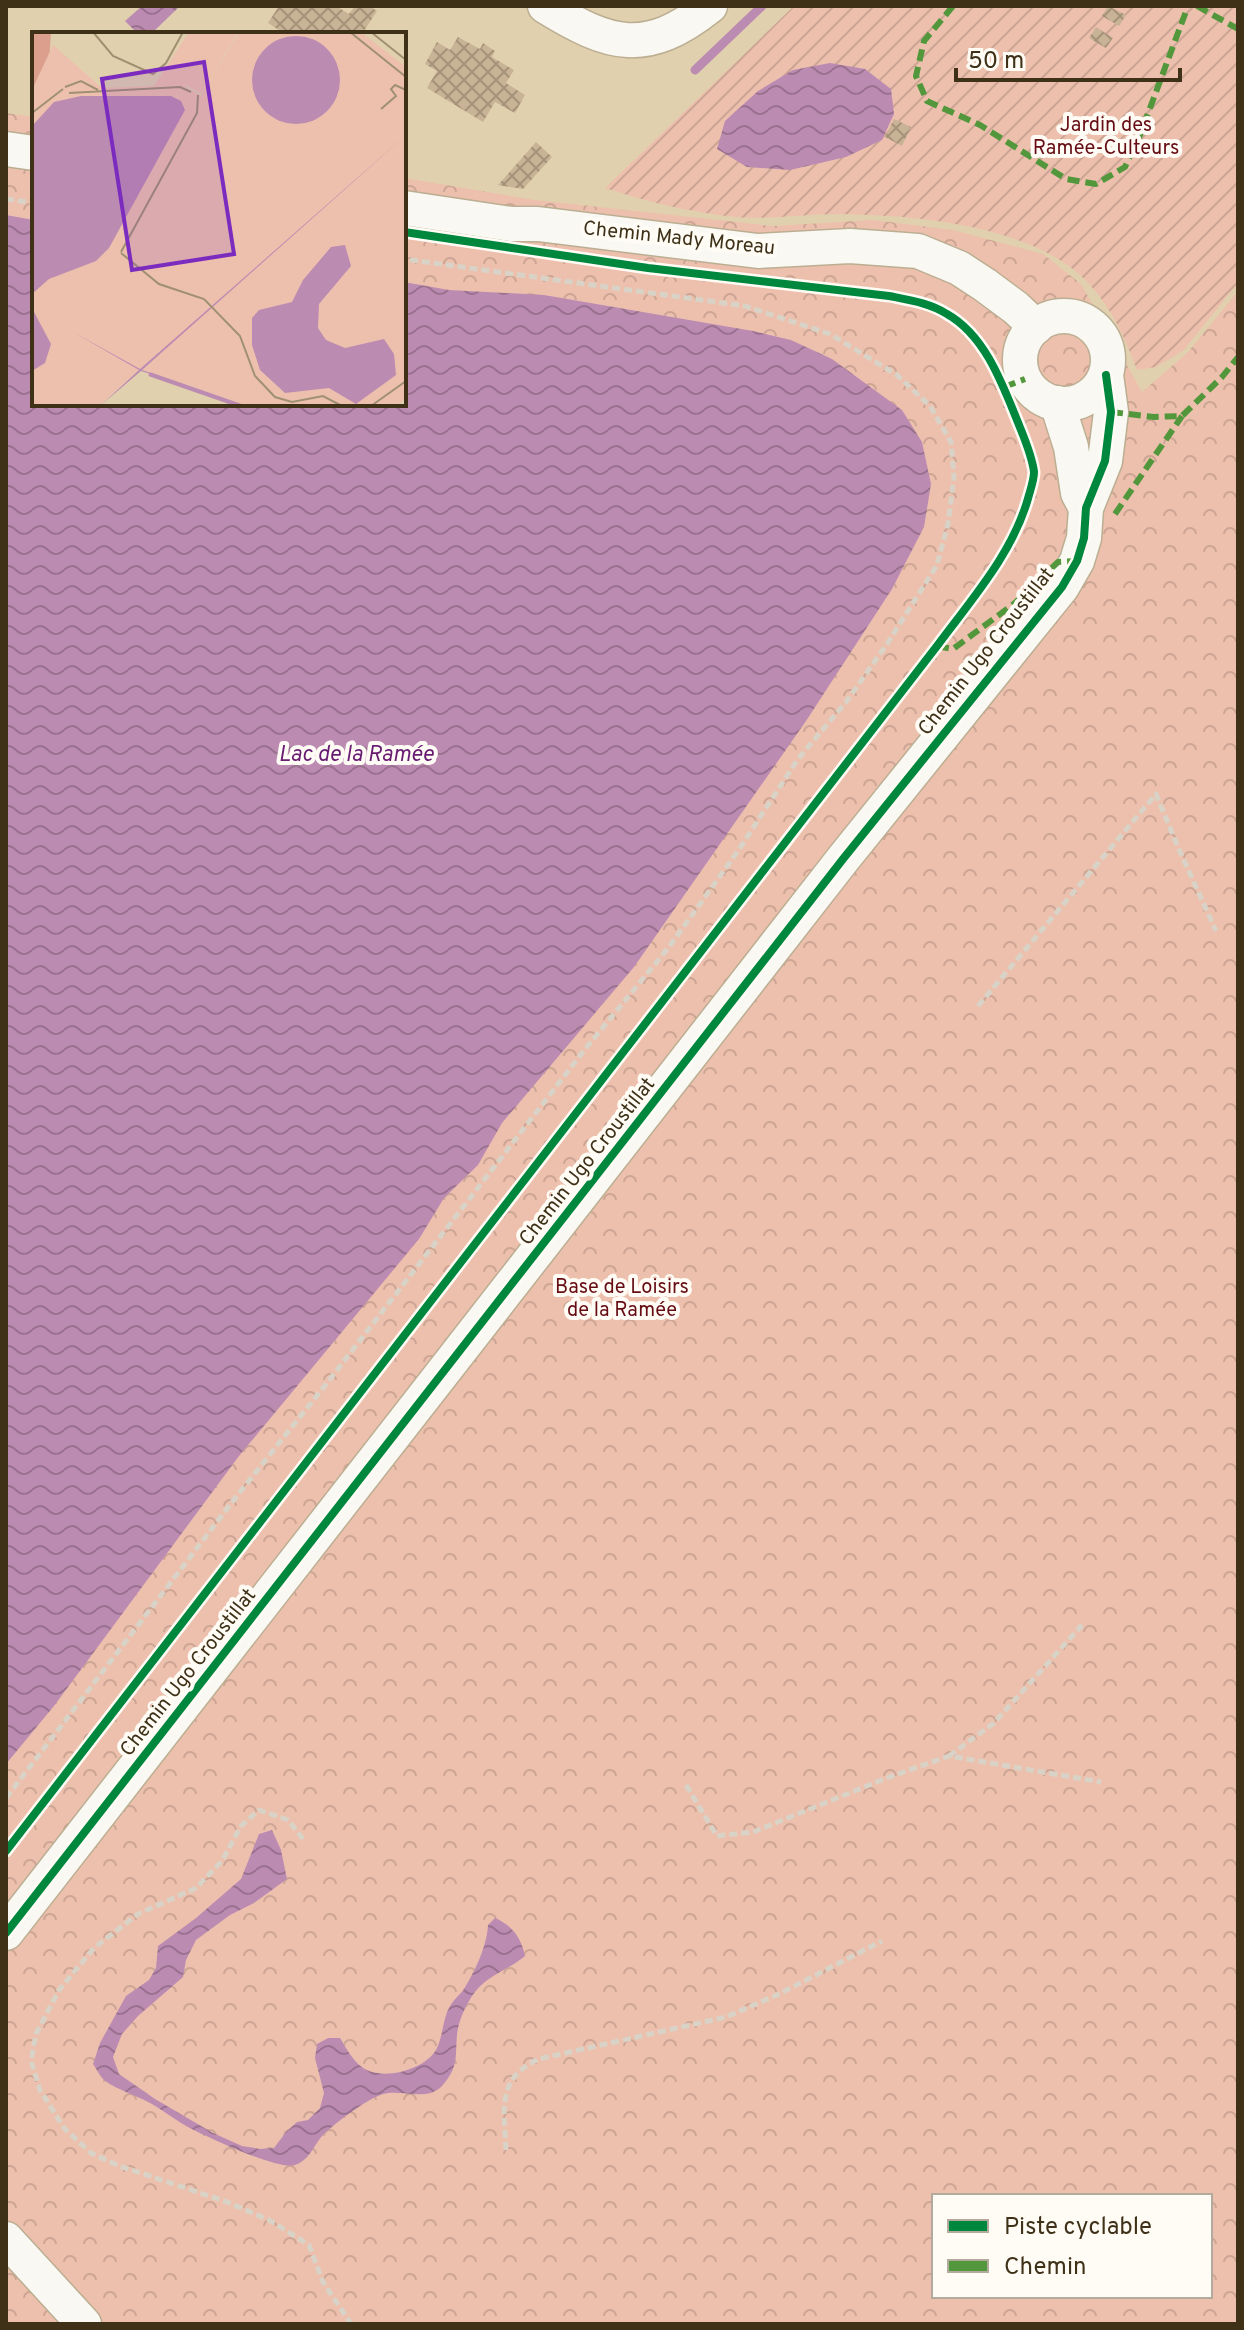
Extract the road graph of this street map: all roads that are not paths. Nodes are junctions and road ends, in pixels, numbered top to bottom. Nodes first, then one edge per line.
1 (545, 6) edge
2 (710, 6) edge
3 (6, 138) edge
4 (32, 141) edge
5 (6, 149) edge
6 (32, 153) edge
7 (406, 196) edge
8 (406, 208) edge
9 (538, 224) junction
10 (1036, 327) junction
11 (1106, 375) junction
12 (1057, 403) junction
13 (1086, 508) junction
14 (6, 1933) edge
15 (6, 2239) edge
16 (6, 2268) edge
17 (57, 2324) edge
18 (84, 2324) edge

1 - 2 street
3 - 4 street
5 - 6 street
7 - 9 street, Chemin Mady Moreau
8 - 9 street, Chemin Mady Moreau
9 - 10 street, Chemin Mady Moreau
10 - 11 street
10 - 12 street
11 - 12 street
11 - 13 street, Chemin Ugo Croustillat
12 - 13 street, Chemin Ugo Croustillat
13 - 14 street, Chemin Ugo Croustillat
15 - 18 street
16 - 17 street

